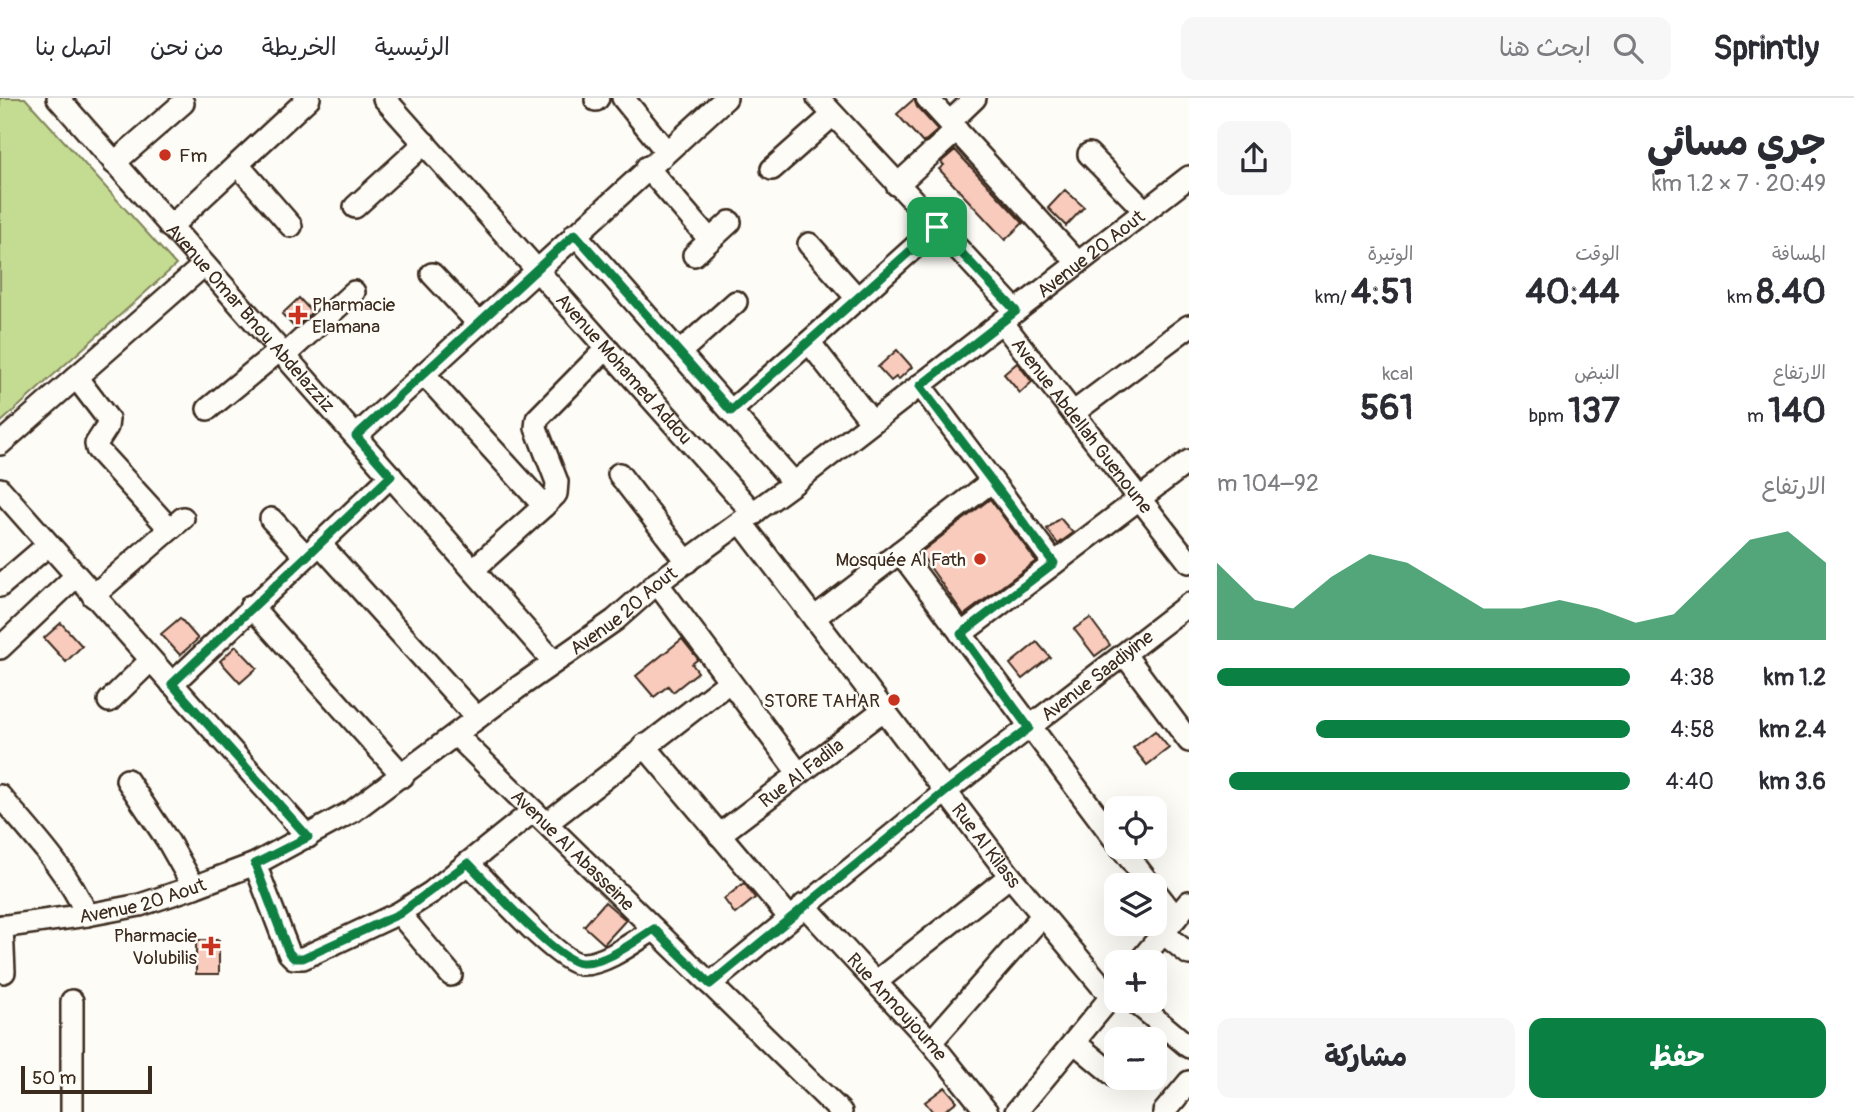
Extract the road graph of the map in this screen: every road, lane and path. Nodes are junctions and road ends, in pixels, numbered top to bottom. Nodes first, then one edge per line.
1 (58, 98) edge
2 (384, 98) edge
3 (623, 98) edge
4 (726, 98) edge
5 (928, 98) edge
6 (975, 98) edge
7 (306, 99) edge
8 (183, 103) dead end
9 (825, 103) edge
10 (954, 126) junction
11 (425, 143) junction
12 (666, 151) junction
13 (1089, 154) dead end
14 (114, 163) junction
15 (238, 165) junction
16 (647, 167) junction
17 (772, 169) dead end
18 (897, 185) junction
19 (1185, 187) edge
20 (355, 207) dead end
21 (1145, 211) junction
22 (730, 222) dead end
23 (290, 226) dead end
24 (170, 227) junction
25 (937, 227) junction
26 (575, 234) junction
27 (808, 244) dead end
28 (1078, 263) junction
29 (204, 265) junction
30 (536, 269) junction
31 (432, 274) dead end
32 (354, 292) dead end
33 (858, 299) junction
34 (736, 302) dead end
35 (1009, 316) junction
36 (478, 323) junction
37 (1189, 326) edge
38 (810, 342) junction
39 (607, 348) junction
40 (283, 352) junction
41 (680, 352) junction
42 (424, 373) junction
43 (76, 377) junction
44 (920, 386) junction
45 (208, 409) dead end
46 (731, 411) junction
47 (1073, 413) junction
48 (871, 421) junction
49 (356, 436) junction
50 (0, 444) edge
51 (1189, 461) edge
52 (619, 474) dead end
53 (391, 476) junction
54 (992, 481) junction
55 (794, 484) junction
56 (0, 489) edge
57 (1140, 498) junction
58 (544, 506) junction
59 (747, 518) junction
60 (271, 519) dead end
61 (48, 545) junction
62 (312, 549) junction
63 (900, 552) junction
64 (687, 562) junction
65 (1189, 562) edge
66 (1054, 563) junction
67 (474, 569) junction
68 (75, 576) junction
69 (657, 583) junction
70 (0, 586) edge
71 (93, 596) junction
72 (1189, 604) edge
73 (251, 606) junction
74 (814, 618) junction
75 (961, 634) junction
76 (3, 638) edge
77 (1125, 655) junction
78 (151, 660) junction
79 (554, 662) junction
80 (729, 682) junction
81 (172, 684) junction
82 (109, 701) dead end
83 (883, 710) junction
84 (477, 718) junction
85 (1029, 728) junction
86 (456, 735) junction
87 (1189, 741) edge
88 (644, 746) junction
89 (799, 774) junction
90 (402, 776) junction
91 (127, 780) dead end
92 (945, 792) junction
93 (0, 796) edge
94 (540, 817) junction
95 (1104, 825) edge
96 (719, 835) junction
97 (308, 837) junction
98 (1130, 859) edge
99 (468, 863) junction
100 (255, 864) junction
101 (1141, 873) edge
102 (1010, 876) junction
103 (194, 887) junction
104 (797, 911) junction
105 (399, 914) junction
106 (87, 915) junction
107 (1041, 916) junction
108 (1176, 917) edge
109 (1, 927) edge
110 (654, 929) junction
111 (1149, 950) edge
112 (1189, 954) edge
113 (4, 972) dead end
114 (451, 975) dead end
115 (877, 981) junction
116 (1104, 983) edge
117 (710, 984) junction
118 (72, 1001) dead end
119 (1104, 1006) edge
120 (1148, 1013) edge
121 (931, 1042) junction
122 (1074, 1042) junction
123 (1189, 1047) edge
124 (1104, 1067) edge
125 (1189, 1082) edge
126 (1026, 1109) edge
127 (72, 1112) edge
128 (841, 1112) edge
129 (987, 1112) edge
130 (1164, 1112) edge

1 - 14 street, Avenue Omar Bnou Abdelazziz
2 - 11 street, Avenue Mohamed Addou
3 - 12 street
4 - 12 street
5 - 10 street
6 - 10 street
7 - 15 street
8 - 14 street
9 - 17 street
9 - 18 street, Avenue Abdellah Guenoune
10 - 18 street
10 - 28 street
11 - 20 street
11 - 30 street, Avenue Mohamed Addou
12 - 16 street
13 - 21 street
14 - 24 street, Avenue Omar Bnou Abdelazziz
15 - 23 street
15 - 24 street
16 - 22 street
16 - 26 street
18 - 25 street, Avenue Abdellah Guenoune
19 - 21 street, Avenue 20 Aout
21 - 28 street, Avenue 20 Aout
24 - 29 street, Avenue Omar Bnou Abdelazziz
25 - 33 street
25 - 35 street, Avenue Abdellah Guenoune
26 - 30 street
26 - 41 street
27 - 33 street
28 - 35 street, Avenue 20 Aout
29 - 40 street, Avenue Omar Bnou Abdelazziz
29 - 43 street
30 - 36 street
30 - 39 street, Avenue Mohamed Addou
31 - 36 street
32 - 40 street
33 - 38 street
34 - 41 street
35 - 44 street, Avenue 20 Aout
35 - 47 street, Avenue Abdellah Guenoune
36 - 42 street
37 - 47 street
38 - 46 street
38 - 48 street
39 - 58 street
39 - 59 street, Avenue Mohamed Addou
40 - 45 street
40 - 49 street, Avenue Omar Bnou Abdelazziz
41 - 46 street
42 - 49 street
42 - 58 street
43 - 50 street
43 - 71 street
44 - 48 street, Avenue 20 Aout
44 - 54 street
46 - 55 street
47 - 57 street, Avenue Abdellah Guenoune
48 - 55 street, Avenue 20 Aout
49 - 53 street, Avenue Omar Bnou Abdelazziz
51 - 57 street
52 - 64 street
53 - 62 street
53 - 67 street, Avenue Omar Bnou Abdelazziz
54 - 63 street
54 - 66 street
55 - 59 street, Avenue 20 Aout
56 - 61 street
57 - 65 street, Avenue Abdellah Guenoune
57 - 66 street
58 - 67 street
59 - 64 street, Avenue 20 Aout
59 - 74 street, Rue Al Kilass
60 - 62 street
61 - 68 street
61 - 70 street
62 - 73 street
62 - 84 street
63 - 74 street
63 - 75 street
64 - 69 street, Avenue 20 Aout
66 - 75 street
67 - 79 street, Avenue Omar Bnou Abdelazziz
68 - 71 street
68 - 76 street
69 - 79 street, Avenue 20 Aout
69 - 80 street
71 - 78 street
72 - 77 street, Avenue Saadiyine
73 - 81 street
73 - 90 street
74 - 83 street, Rue Al Kilass
75 - 85 street
77 - 85 street, Avenue Saadiyine
77 - 87 street
78 - 81 street
78 - 82 street
79 - 84 street, Avenue 20 Aout
80 - 88 street
80 - 89 street
81 - 97 street
83 - 89 street, Rue Al Fadila
83 - 92 street, Rue Al Kilass
84 - 86 street, Avenue 20 Aout
85 - 92 street, Avenue Saadiyine
85 - 95 street
86 - 90 street, Avenue 20 Aout
86 - 94 street, Avenue Al Abasseine
88 - 94 street
88 - 96 street, Rue Annoujoume
89 - 96 street, Rue Al Fadila
90 - 97 street, Avenue 20 Aout
91 - 103 street
92 - 102 street, Rue Al Kilass
92 - 104 street, Avenue Saadiyine
93 - 106 street
94 - 99 street
94 - 110 street, Avenue Al Abasseine
96 - 104 street, Rue Annoujoume
97 - 100 street, Avenue 20 Aout
98 - 101 street
99 - 105 street
99 - 110 street
100 - 103 street, Avenue 20 Aout
100 - 105 street
102 - 107 street, Rue Al Kilass
102 - 115 street
103 - 106 street, Avenue 20 Aout
104 - 115 street, Rue Annoujoume
104 - 117 street, Avenue Saadiyine
105 - 114 street
106 - 109 street, Avenue 20 Aout
107 - 116 street, Rue Al Kilass
107 - 121 street
108 - 111 street
108 - 112 street
109 - 113 street
110 - 117 street, Avenue Al Abasseine
115 - 121 street, Rue Annoujoume
117 - 128 street, Avenue Al Abasseine
118 - 127 street
119 - 122 street
120 - 123 street
121 - 129 street, Rue Annoujoume
122 - 124 street
122 - 126 street
125 - 130 street

